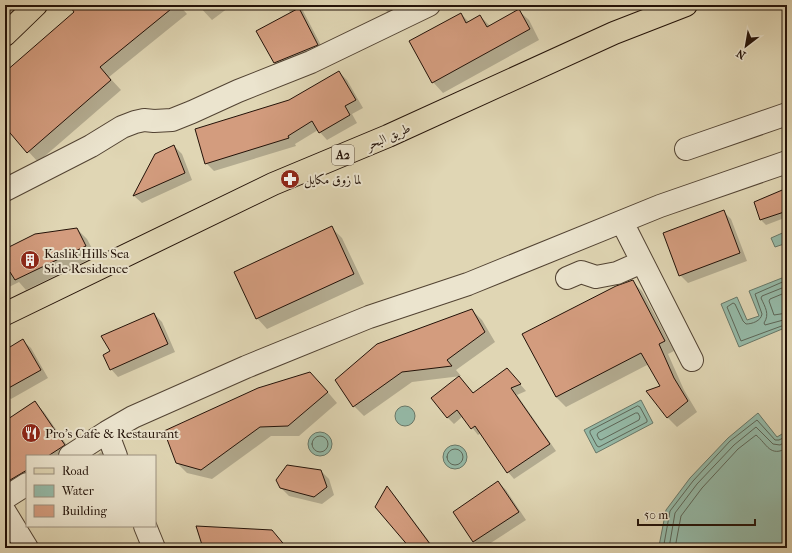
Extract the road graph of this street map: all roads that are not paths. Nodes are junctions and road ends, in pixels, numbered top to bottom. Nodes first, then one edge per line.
1 (36, 5) edge
2 (429, 5) edge
3 (686, 5) edge
4 (5, 35) edge
5 (787, 114) edge
6 (686, 149) dead end
7 (787, 162) edge
8 (5, 190) edge
9 (622, 222) junction
10 (642, 262) junction
11 (567, 278) dead end
12 (5, 314) edge
13 (692, 360) dead end
14 (107, 432) junction
15 (72, 455) edge
16 (116, 455) edge
17 (26, 485) edge
18 (5, 498) edge
19 (5, 512) edge
20 (145, 527) edge
21 (28, 548) edge
22 (154, 548) edge

1 - 4 main road
2 - 8 street
3 - 12 main road, طريق البحر / A2
5 - 6 street
7 - 9 street
9 - 10 street
9 - 14 street
10 - 11 street
10 - 13 street
14 - 15 street
14 - 16 street
17 - 18 street
19 - 21 street
20 - 22 street

